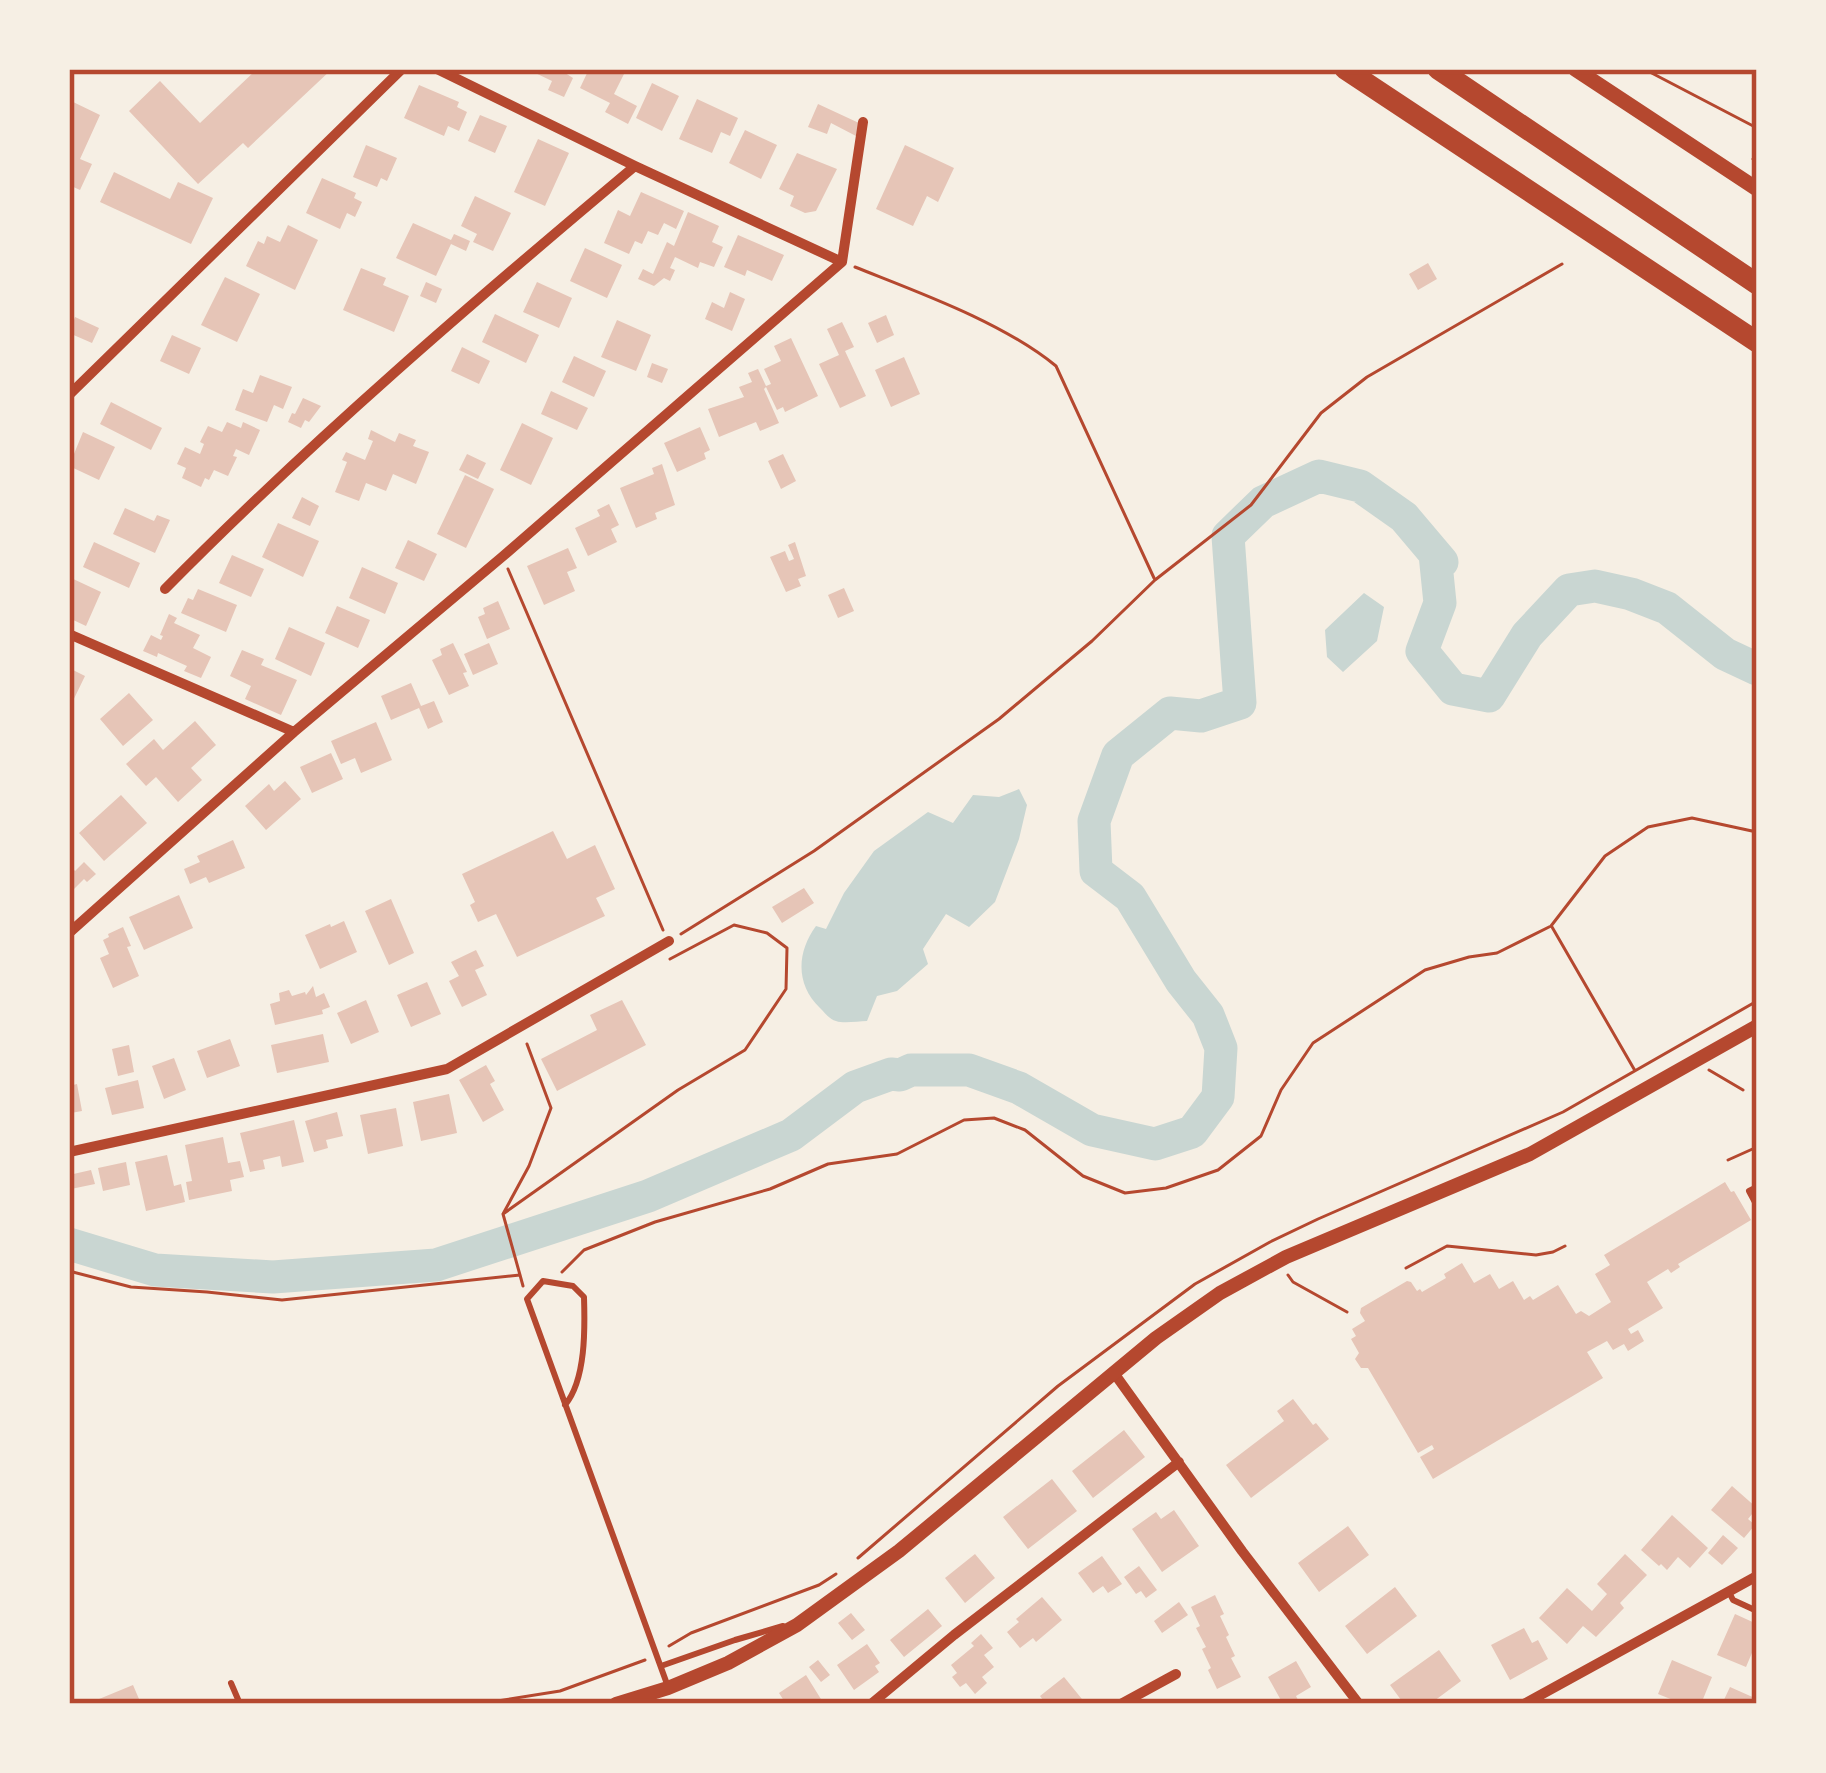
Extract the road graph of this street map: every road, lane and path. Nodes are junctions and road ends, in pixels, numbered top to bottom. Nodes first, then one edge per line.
1 (402, 69) edge
2 (437, 69) edge
3 (1346, 69) edge
4 (1438, 69) edge
5 (1575, 69) edge
6 (1644, 69) edge
7 (863, 122) dead end
8 (1757, 128) edge
9 (635, 166) junction
10 (1757, 189) edge
11 (842, 262) junction
12 (1562, 264) dead end
13 (1757, 284) edge
14 (1757, 342) edge
15 (69, 395) edge
16 (502, 556) junction
17 (1155, 580) junction
18 (165, 589) dead end
19 (69, 634) edge
20 (294, 732) junction
21 (1757, 830) edge
22 (1551, 926) junction
23 (69, 933) edge
24 (669, 941) junction
25 (642, 954) junction
26 (519, 1025) junction
27 (1757, 1026) edge
28 (1634, 1070) dead end
29 (1757, 1147) edge
30 (69, 1153) edge
31 (1728, 1160) dead end
32 (1757, 1187) edge
33 (1757, 1206) edge
34 (503, 1214) junction
35 (1565, 1246) dead end
36 (1279, 1261) junction
37 (1406, 1268) dead end
38 (69, 1270) edge
39 (520, 1276) junction
40 (553, 1282) junction
41 (527, 1299) junction
42 (1347, 1312) dead end
43 (1114, 1373) junction
44 (566, 1405) junction
45 (1179, 1462) junction
46 (1757, 1576) edge
47 (1729, 1592) junction
48 (1757, 1611) edge
49 (797, 1625) junction
50 (661, 1666) junction
51 (1176, 1674) dead end
52 (231, 1683) dead end
53 (668, 1688) junction
54 (240, 1704) edge
55 (618, 1704) edge
56 (871, 1704) edge
57 (1121, 1704) edge
58 (1359, 1704) edge
59 (1524, 1704) edge

1 - 15 street
2 - 9 street
3 - 14 highway
4 - 13 highway
5 - 10 main road
6 - 8 path
7 - 11 street
9 - 11 street
9 - 18 street
11 - 16 street
11 - 17 path
12 - 17 path
16 - 20 street
16 - 24 path
17 - 24 path
19 - 20 street
20 - 23 street
21 - 22 path
22 - 28 path
22 - 40 path
24 - 25 street
25 - 26 street
25 - 34 path
26 - 30 street
26 - 34 path
27 - 36 street
29 - 31 path
32 - 33 lane
34 - 39 path
35 - 37 path
36 - 42 path
36 - 43 street
38 - 39 path
39 - 41 path
40 - 41 lane
40 - 44 lane
41 - 44 lane
43 - 45 street
43 - 49 street
44 - 50 lane
45 - 56 street
45 - 58 street
46 - 47 street
47 - 48 lane
47 - 59 street
49 - 50 lane
49 - 53 street
50 - 53 lane
51 - 57 street
52 - 54 lane
53 - 55 street

